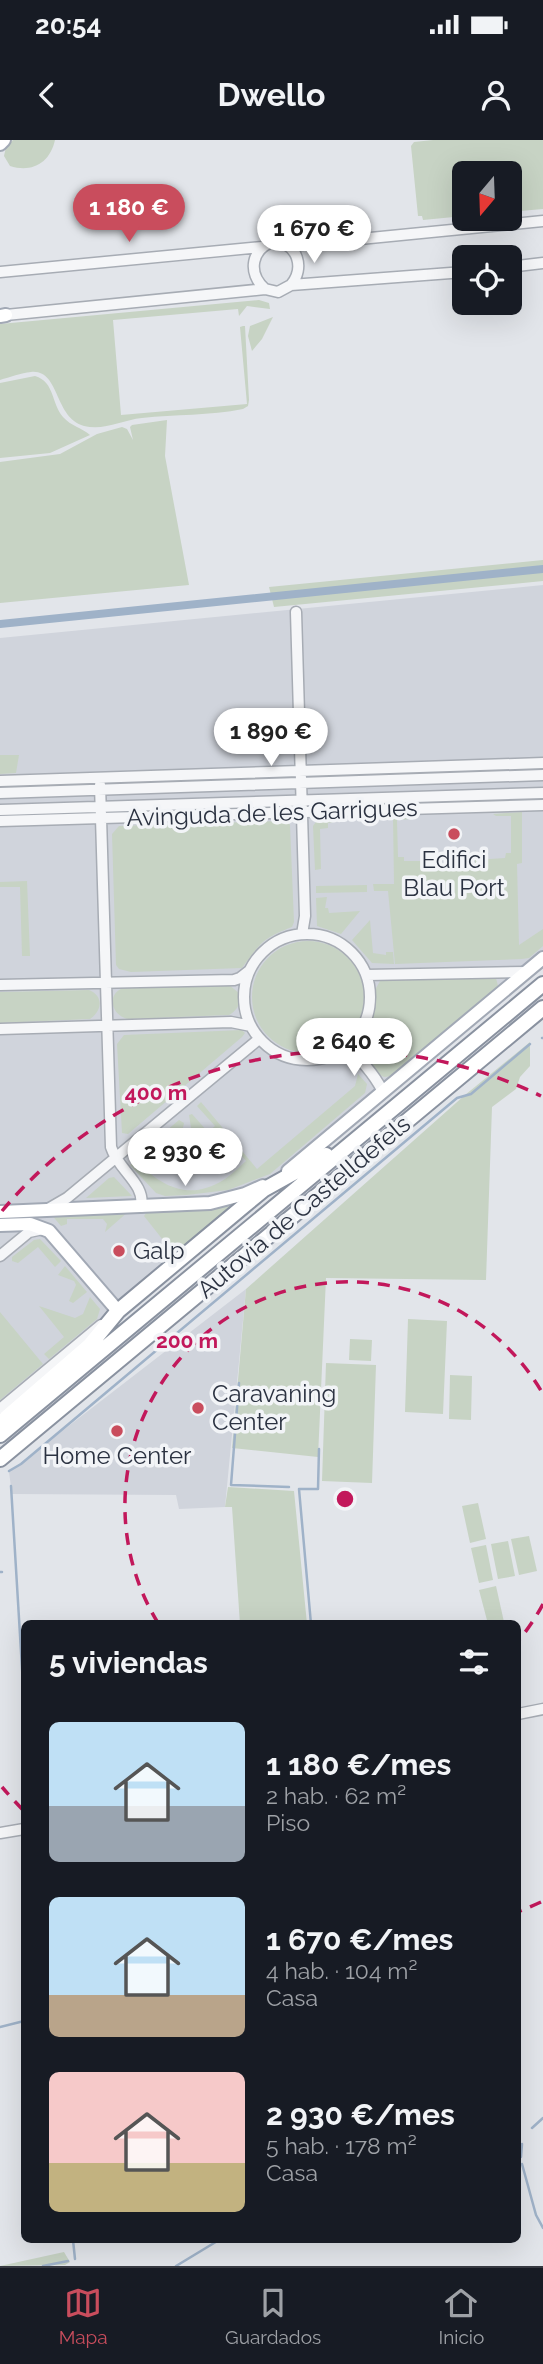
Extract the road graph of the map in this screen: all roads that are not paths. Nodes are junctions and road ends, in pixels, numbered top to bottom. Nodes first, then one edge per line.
1 (4, 140) edge
2 (0, 144) edge
3 (543, 222) edge
4 (289, 246) junction
5 (262, 247) junction
6 (543, 263) edge
7 (522, 265) edge
8 (0, 272) edge
9 (452, 273) edge
10 (291, 285) junction
11 (265, 289) junction
12 (2, 316) edge
13 (296, 612) dead end
14 (543, 764) edge
15 (300, 771) junction
16 (543, 775) edge
17 (100, 778) junction
18 (0, 781) edge
19 (301, 783) junction
20 (100, 790) junction
21 (0, 793) edge
22 (543, 793) edge
23 (302, 806) junction
24 (543, 806) edge
25 (0, 810) edge
26 (101, 812) junction
27 (0, 821) edge
28 (302, 934) junction
29 (543, 958) edge
30 (249, 970) junction
31 (525, 972) junction
32 (367, 975) junction
33 (105, 983) junction
34 (543, 984) edge
35 (0, 985) edge
36 (543, 1008) edge
37 (543, 1021) edge
38 (107, 1026) junction
39 (251, 1026) junction
40 (0, 1029) edge
41 (260, 1039) junction
42 (503, 1041) junction
43 (346, 1048) junction
44 (382, 1090) junction
45 (380, 1120) junction
46 (115, 1160) junction
47 (141, 1191) junction
48 (263, 1191) junction
49 (245, 1194) junction
50 (164, 1205) junction
51 (141, 1207) junction
52 (47, 1210) junction
53 (0, 1212) edge
54 (0, 1225) edge
55 (42, 1227) junction
56 (0, 1255) edge
57 (118, 1311) junction
58 (0, 1409) edge
59 (0, 1424) edge
60 (0, 1435) edge
61 (14, 1447) junction
62 (0, 1459) edge
63 (0, 1469) edge
64 (543, 1709) edge
65 (521, 1713) edge
66 (21, 1830) edge
67 (0, 1833) edge

1 - 2 main road
3 - 4 street
4 - 5 street
4 - 10 street
5 - 8 street
5 - 11 street
6 - 7 street
9 - 10 street
10 - 11 street
11 - 12 street
13 - 15 street
14 - 15 street, Avinguda de les Garrigues
15 - 17 street, Avinguda de les Garrigues
15 - 19 street
16 - 19 street, Avinguda de les Garrigues
17 - 18 street, Avinguda de les Garrigues
17 - 20 street
19 - 20 street, Avinguda de les Garrigues
19 - 23 street
20 - 21 street, Avinguda de les Garrigues
20 - 26 street
22 - 23 street, Avinguda de les Garrigues
23 - 24 street, Avinguda de les Garrigues
23 - 26 street, Avinguda de les Garrigues
23 - 28 street
25 - 26 street, Avinguda de les Garrigues
26 - 27 street, Avinguda de les Garrigues
26 - 33 street
28 - 30 street
28 - 32 street
29 - 31 main road
30 - 33 street
30 - 39 street
31 - 32 street
31 - 44 main road
32 - 43 street
33 - 35 street
33 - 38 street
34 - 45 highway, Autovia de Castelldefels
36 - 42 highway, Autovia de Castelldefels
37 - 42 highway
38 - 39 street
38 - 40 street
38 - 46 street
39 - 41 street
41 - 43 street
41 - 46 street
42 - 61 highway, Autovia de Castelldefels
43 - 44 street
44 - 49 main road
45 - 48 highway
45 - 60 highway, Autovia de Castelldefels
46 - 47 street
46 - 52 street
47 - 50 street
47 - 51 street
48 - 49 highway
48 - 57 highway
49 - 50 main road
50 - 51 main road
51 - 52 main road
52 - 53 main road
54 - 55 main road
55 - 56 street
55 - 57 main road
57 - 58 street
57 - 59 highway
61 - 62 highway, Autovia de Castelldefels
61 - 63 highway
64 - 65 street
66 - 67 street

